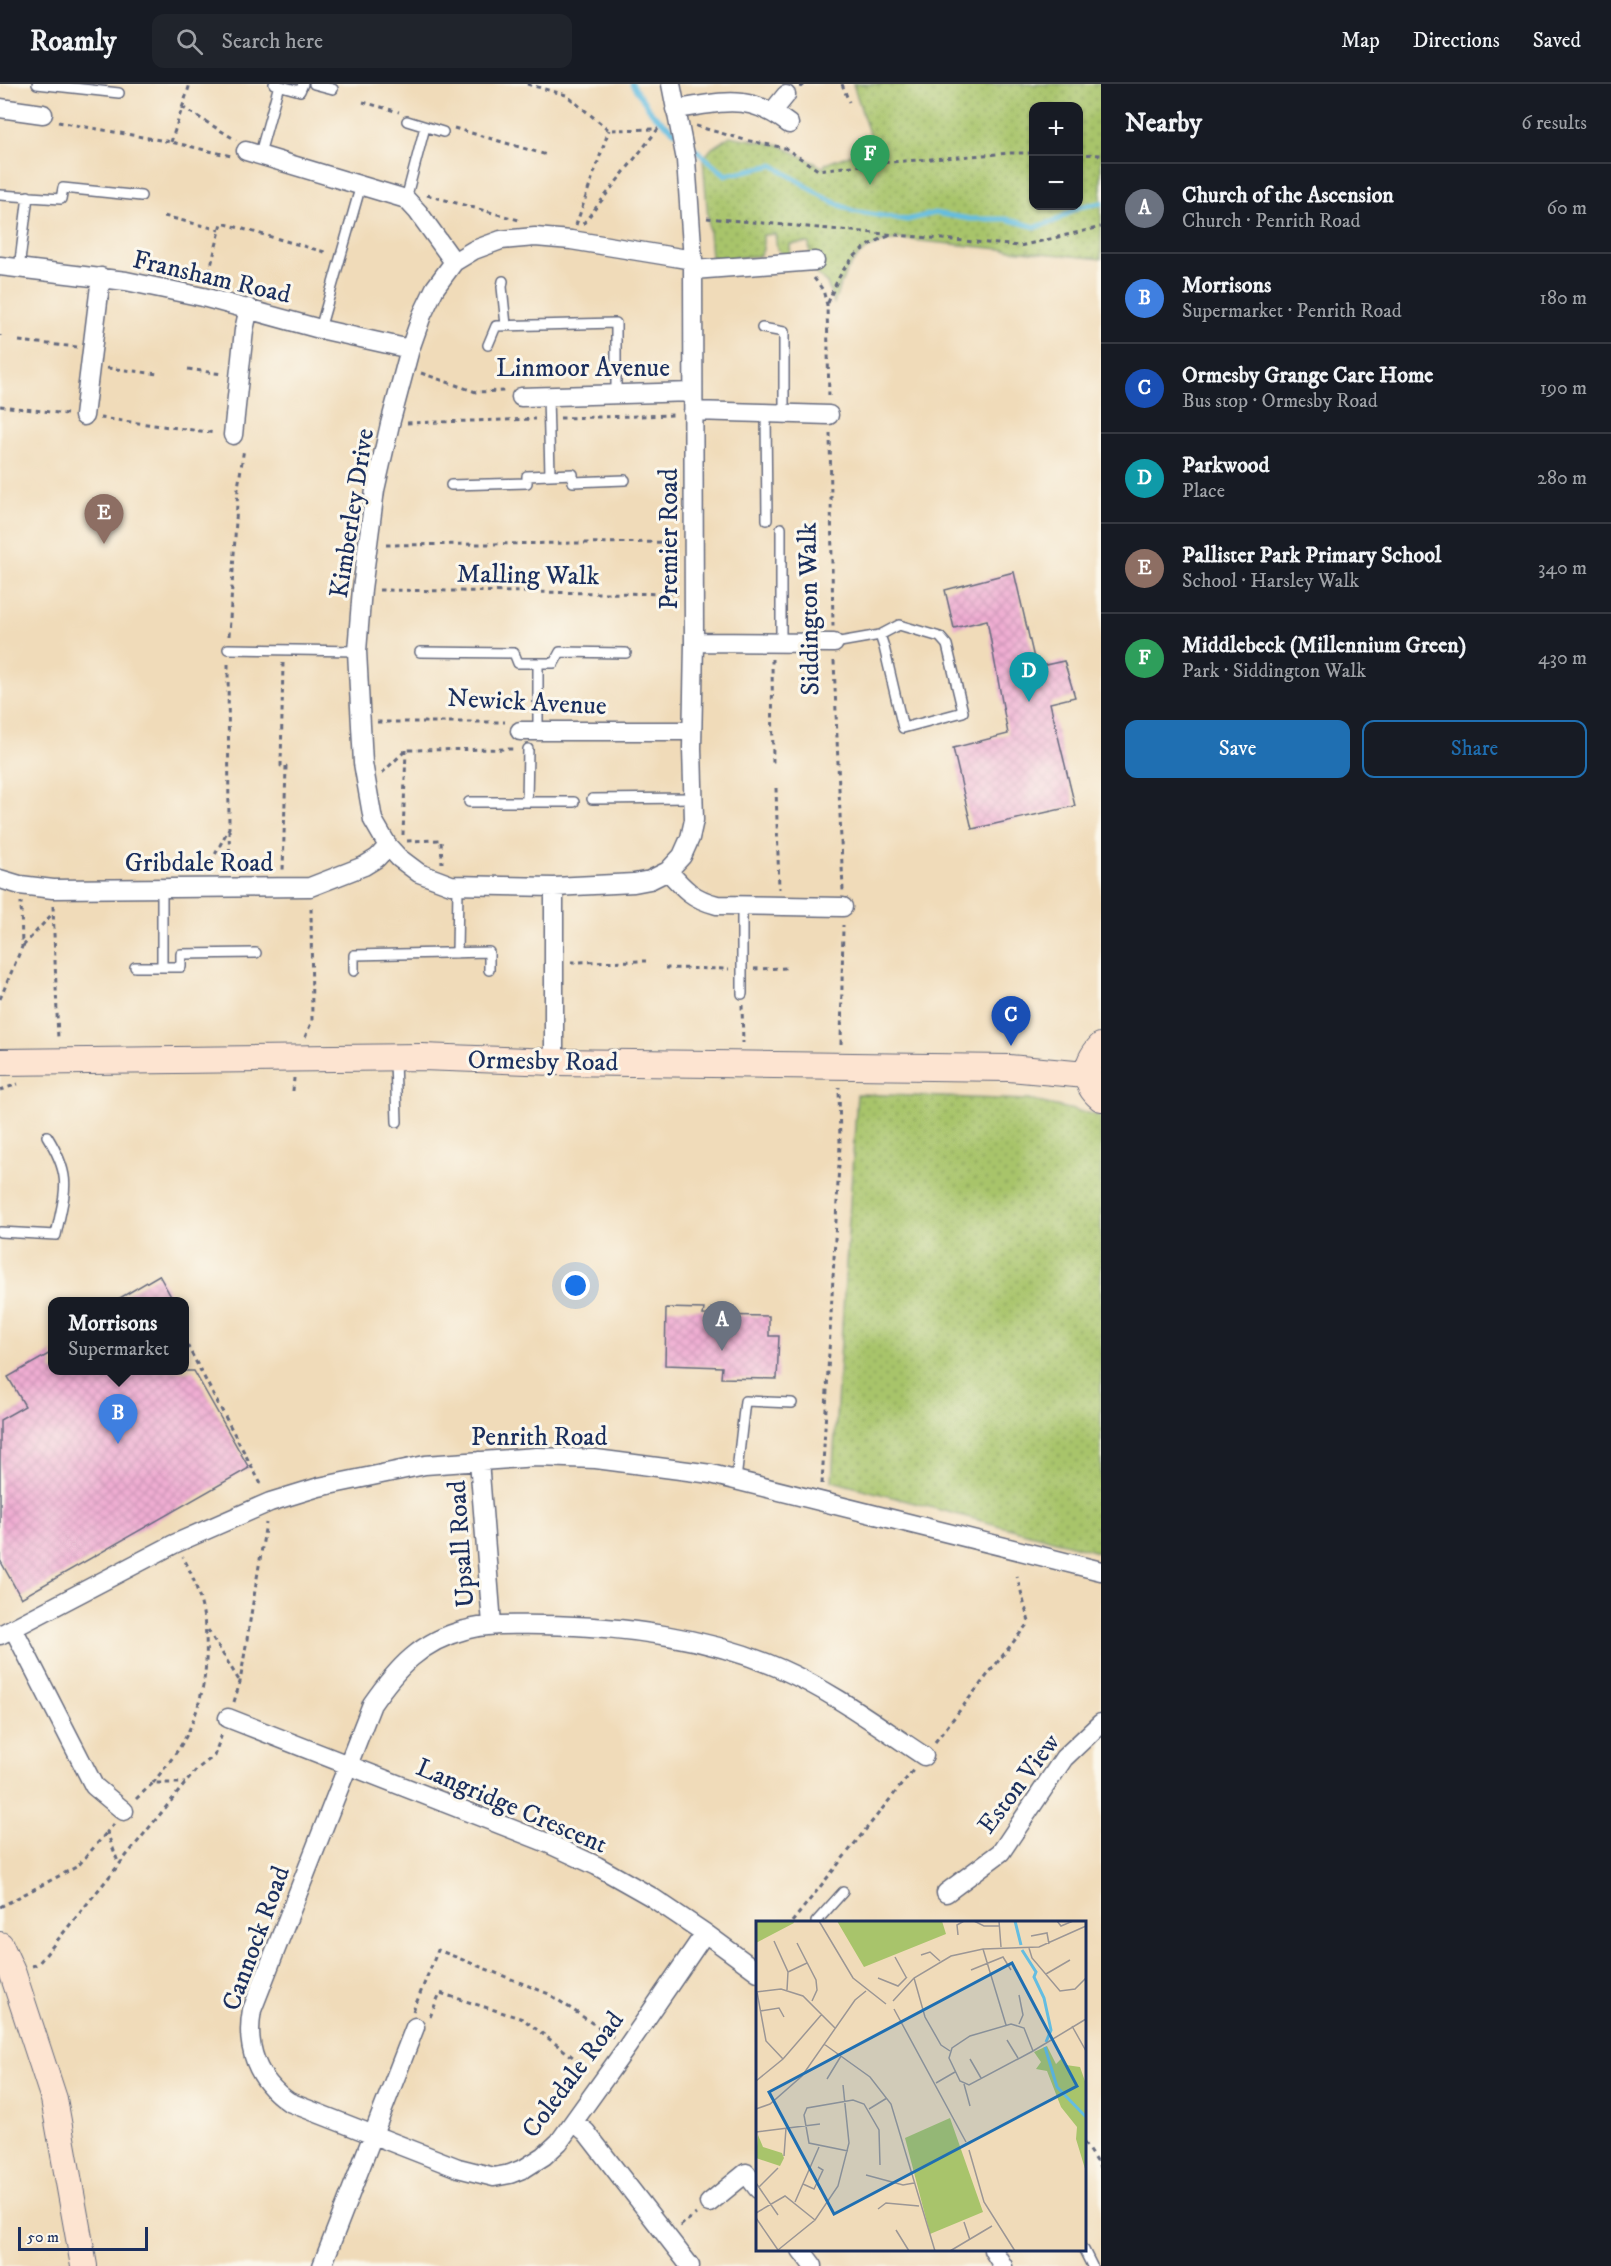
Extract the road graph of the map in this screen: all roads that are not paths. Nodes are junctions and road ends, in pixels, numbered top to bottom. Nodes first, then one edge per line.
1 (37, 84) edge
2 (303, 84) edge
3 (314, 84) edge
4 (671, 84) edge
5 (277, 85) edge
6 (333, 89) dead end
7 (119, 93) dead end
8 (786, 95) dead end
9 (0, 108) edge
10 (773, 111) junction
11 (43, 114) road end
12 (676, 115) junction
13 (406, 121) road end
14 (789, 124) dead end
15 (425, 127) junction
16 (443, 132) road end
17 (252, 154) joint
18 (361, 185) junction
19 (407, 194) junction
20 (0, 195) edge
21 (28, 196) junction
22 (141, 196) dead end
23 (454, 262) junction
24 (693, 265) junction
25 (0, 266) edge
26 (810, 267) road end
27 (19, 269) junction
28 (101, 277) junction
29 (504, 281) dead end
30 (249, 309) junction
31 (506, 326) junction
32 (762, 328) dead end
33 (320, 329) junction
34 (488, 345) dead end
35 (411, 349) junction
36 (693, 392) junction
37 (616, 394) junction
38 (548, 396) junction
39 (521, 397) road end
40 (693, 411) junction
41 (784, 413) junction
42 (766, 414) junction
43 (829, 415) road end
44 (84, 416) road end
45 (233, 435) road end
46 (550, 475) junction
47 (625, 480) dead end
48 (451, 485) dead end
49 (767, 520) dead end
50 (781, 528) dead end
51 (879, 635) junction
52 (694, 642) junction
53 (776, 642) junction
54 (834, 643) joint
55 (228, 649) dead end
56 (357, 651) junction
57 (420, 652) dead end
58 (626, 652) dead end
59 (538, 663) junction
60 (520, 730) road end
61 (538, 730) junction
62 (692, 731) junction
63 (528, 749) dead end
64 (693, 798) junction
65 (592, 799) dead end
66 (469, 802) dead end
67 (527, 802) junction
68 (574, 802) dead end
69 (388, 846) junction
70 (668, 871) junction
71 (0, 879) edge
72 (450, 884) junction
73 (554, 887) junction
74 (162, 888) junction
75 (742, 905) junction
76 (843, 907) road end
77 (256, 953) dead end
78 (457, 953) junction
79 (162, 966) junction
80 (135, 967) dead end
81 (489, 970) dead end
82 (354, 971) dead end
83 (742, 994) road end
84 (1101, 1046) edge
85 (394, 1057) junction
86 (0, 1062) edge
87 (554, 1062) junction
88 (1086, 1075) junction
89 (1101, 1098) edge
90 (397, 1122) dead end
91 (47, 1136) dead end
92 (0, 1232) edge
93 (792, 1403) dead end
94 (479, 1461) junction
95 (736, 1480) junction
96 (1101, 1571) edge
97 (492, 1624) junction
98 (7, 1632) edge
99 (228, 1718) road end
100 (1101, 1723) edge
101 (924, 1756) dead end
102 (348, 1766) junction
103 (124, 1811) road end
104 (843, 1893) dead end
105 (946, 1893) dead end
106 (818, 1921) edge
107 (705, 1933) junction
108 (0, 1945) edge
109 (756, 1971) edge
110 (415, 2027) road end
111 (574, 2122) junction
112 (374, 2134) junction
113 (756, 2186) edge
114 (709, 2203) road end
115 (802, 2251) edge
116 (994, 2251) edge
117 (1084, 2251) edge
118 (84, 2266) edge
119 (322, 2266) edge
120 (690, 2266) edge
121 (813, 2266) edge
122 (1003, 2266) edge
123 (1092, 2266) edge

1 - 7 lane
2 - 5 lane
3 - 6 lane
4 - 12 street, Premier Road
5 - 17 lane
8 - 10 street
9 - 11 street
10 - 12 street
10 - 14 street
12 - 24 street, Premier Road
13 - 15 lane
15 - 16 lane
15 - 19 lane
17 - 18 street
18 - 19 street
18 - 33 lane
19 - 23 street
20 - 21 lane
21 - 22 lane
21 - 27 lane
23 - 24 street, Kimberley Drive
23 - 35 street, Kimberley Drive
24 - 26 street
24 - 36 street, Premier Road
25 - 27 street, Fransham Road
27 - 28 street, Fransham Road
28 - 30 street, Fransham Road
28 - 44 street
29 - 31 lane
30 - 33 street, Fransham Road
30 - 45 street
31 - 34 lane
31 - 37 lane
32 - 41 lane
33 - 35 street, Fransham Road
35 - 56 street, Kimberley Drive
36 - 37 street, Linmoor Avenue
36 - 40 street, Premier Road
37 - 38 street, Linmoor Avenue
38 - 39 street, Linmoor Avenue
38 - 46 lane
40 - 42 street
40 - 52 street, Premier Road
41 - 42 street
41 - 43 street
42 - 49 lane
46 - 47 lane
46 - 48 lane
50 - 53 lane
51 - 51 lane
51 - 54 lane
52 - 53 street
52 - 62 street, Premier Road
53 - 54 street
55 - 56 lane
56 - 69 street, Kimberley Drive
57 - 59 lane
58 - 59 lane
59 - 61 lane
60 - 61 street, Newick Avenue
61 - 62 street, Newick Avenue
62 - 64 street, Premier Road
63 - 67 lane
64 - 65 lane
64 - 70 street, Premier Road
66 - 67 lane
67 - 68 lane
69 - 72 street, Kimberley Drive
69 - 74 street, Gribdale Road
70 - 73 street
70 - 75 street
71 - 74 street, Gribdale Road
72 - 73 street, Kimberley Drive
72 - 78 lane
73 - 87 street
74 - 79 lane
75 - 76 street
75 - 83 lane
77 - 79 lane
78 - 81 lane
78 - 82 lane
79 - 80 lane
84 - 88 street
85 - 86 street, Ormesby Road
85 - 87 street, Ormesby Road
85 - 90 lane
87 - 88 street, Ormesby Road
88 - 89 street
91 - 92 lane
93 - 95 lane
94 - 95 street, Penrith Road
94 - 97 street, Upsall Road
94 - 98 street, Penrith Road
95 - 96 street, Penrith Road
97 - 101 street, Cannock Road
97 - 102 street, Cannock Road
98 - 103 street
99 - 102 street, Langridge Crescent
100 - 105 street, Eston View
102 - 107 street, Langridge Crescent
102 - 112 street, Cannock Road
104 - 106 lane
107 - 109 street, Langridge Crescent
107 - 111 street, Coledale Road
108 - 118 street
110 - 112 street
111 - 112 street, Coledale Road
111 - 120 street
112 - 119 street
113 - 114 street
115 - 121 street
116 - 122 street
117 - 123 lane

